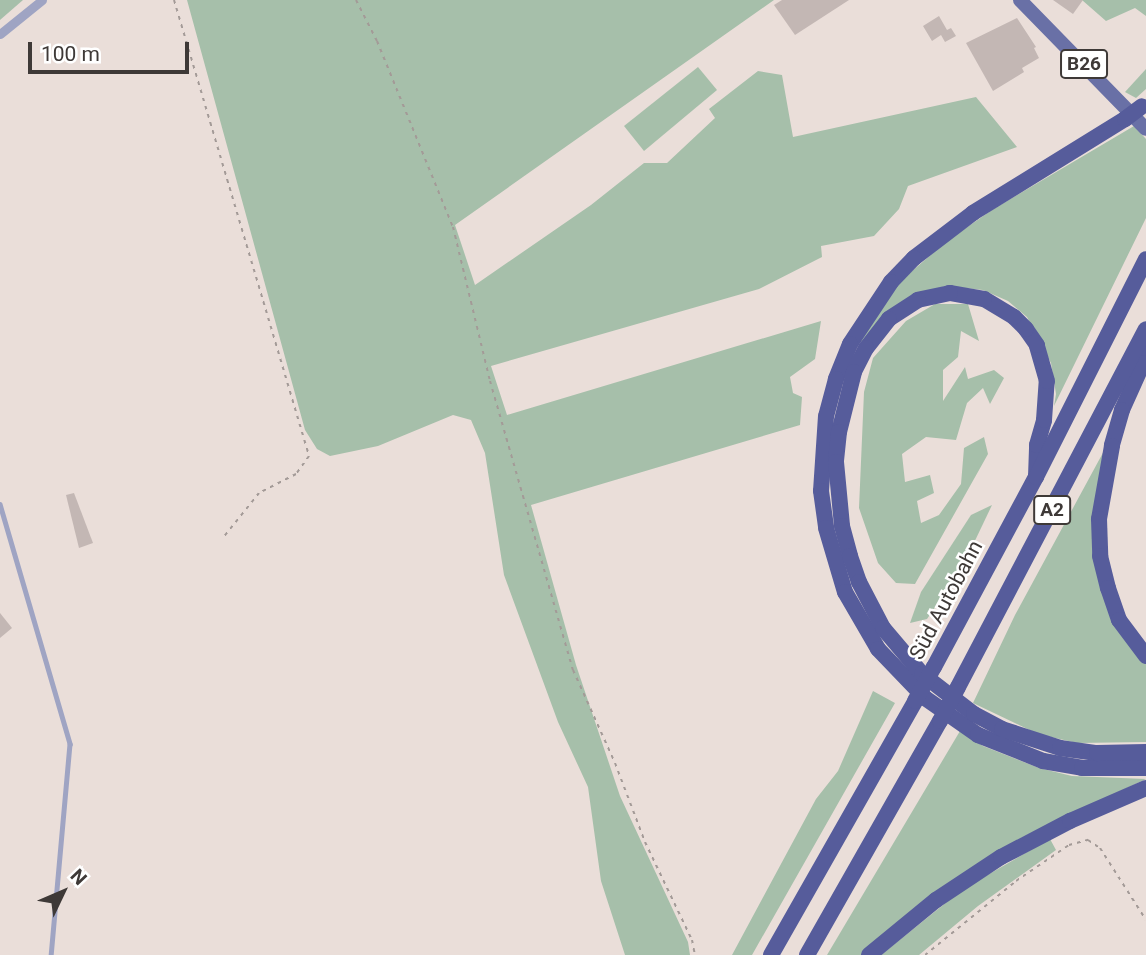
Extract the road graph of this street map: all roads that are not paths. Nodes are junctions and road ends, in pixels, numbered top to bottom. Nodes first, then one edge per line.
1 (42, 0) edge
2 (1020, 0) edge
3 (0, 34) edge
4 (1144, 104) edge
5 (1146, 129) edge
6 (1146, 259) edge
7 (1145, 331) edge
8 (1036, 477) junction
9 (0, 504) edge
10 (1146, 656) edge
11 (1146, 751) edge
12 (1146, 768) edge
13 (1146, 788) edge
14 (51, 955) edge
15 (771, 955) edge
16 (807, 955) edge
17 (869, 955) edge

1 - 3 street
2 - 5 main road, B26
4 - 12 highway, bridge
6 - 8 highway, Süd Autobahn / A2
7 - 10 highway
7 - 16 highway, A2, bridge
8 - 11 highway
8 - 15 highway, Süd Autobahn / A2, bridge
9 - 14 lane
13 - 17 highway

